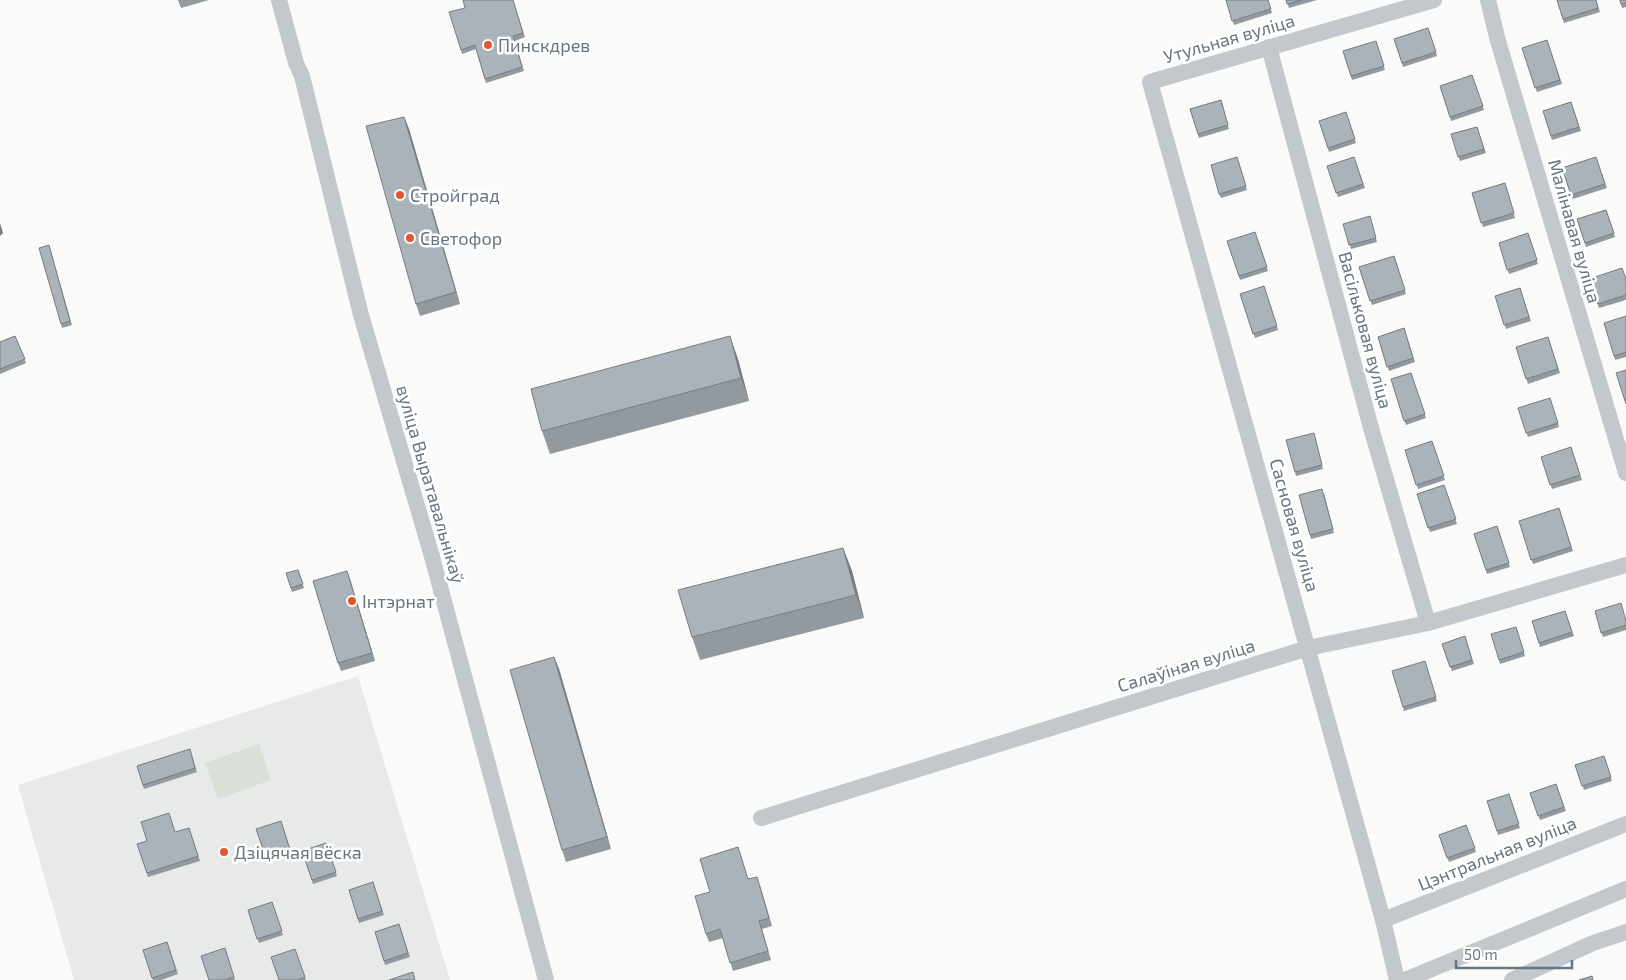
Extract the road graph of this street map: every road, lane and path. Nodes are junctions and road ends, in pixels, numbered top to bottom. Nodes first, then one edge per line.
1 (278, 0) edge
2 (1434, 0) edge
3 (1488, 0) edge
4 (1269, 47) junction
5 (1150, 82) joint
6 (1626, 473) edge
7 (1626, 565) edge
8 (1428, 623) junction
9 (1308, 648) junction
10 (761, 818) dead end
11 (1626, 824) edge
12 (1626, 889) edge
13 (1383, 920) junction
14 (1626, 932) edge
15 (546, 980) edge
16 (1397, 980) edge
17 (1405, 980) edge
18 (1512, 980) edge

1 - 15 street, вуліца Выратавальнікаў
2 - 4 street, Утульная вуліца
3 - 6 street, Малінавая вуліца
4 - 5 street, Утульная вуліца
4 - 8 street, Васільковая вуліца
5 - 9 street, Сасновая вуліца
7 - 8 street, Салаўіная вуліца
8 - 9 street, Салаўіная вуліца
9 - 10 street, Салаўіная вуліца
9 - 13 street, Сасновая вуліца
11 - 13 street, Цэнтральная вуліца
12 - 17 street
13 - 16 street, Сасновая вуліца
14 - 18 street

